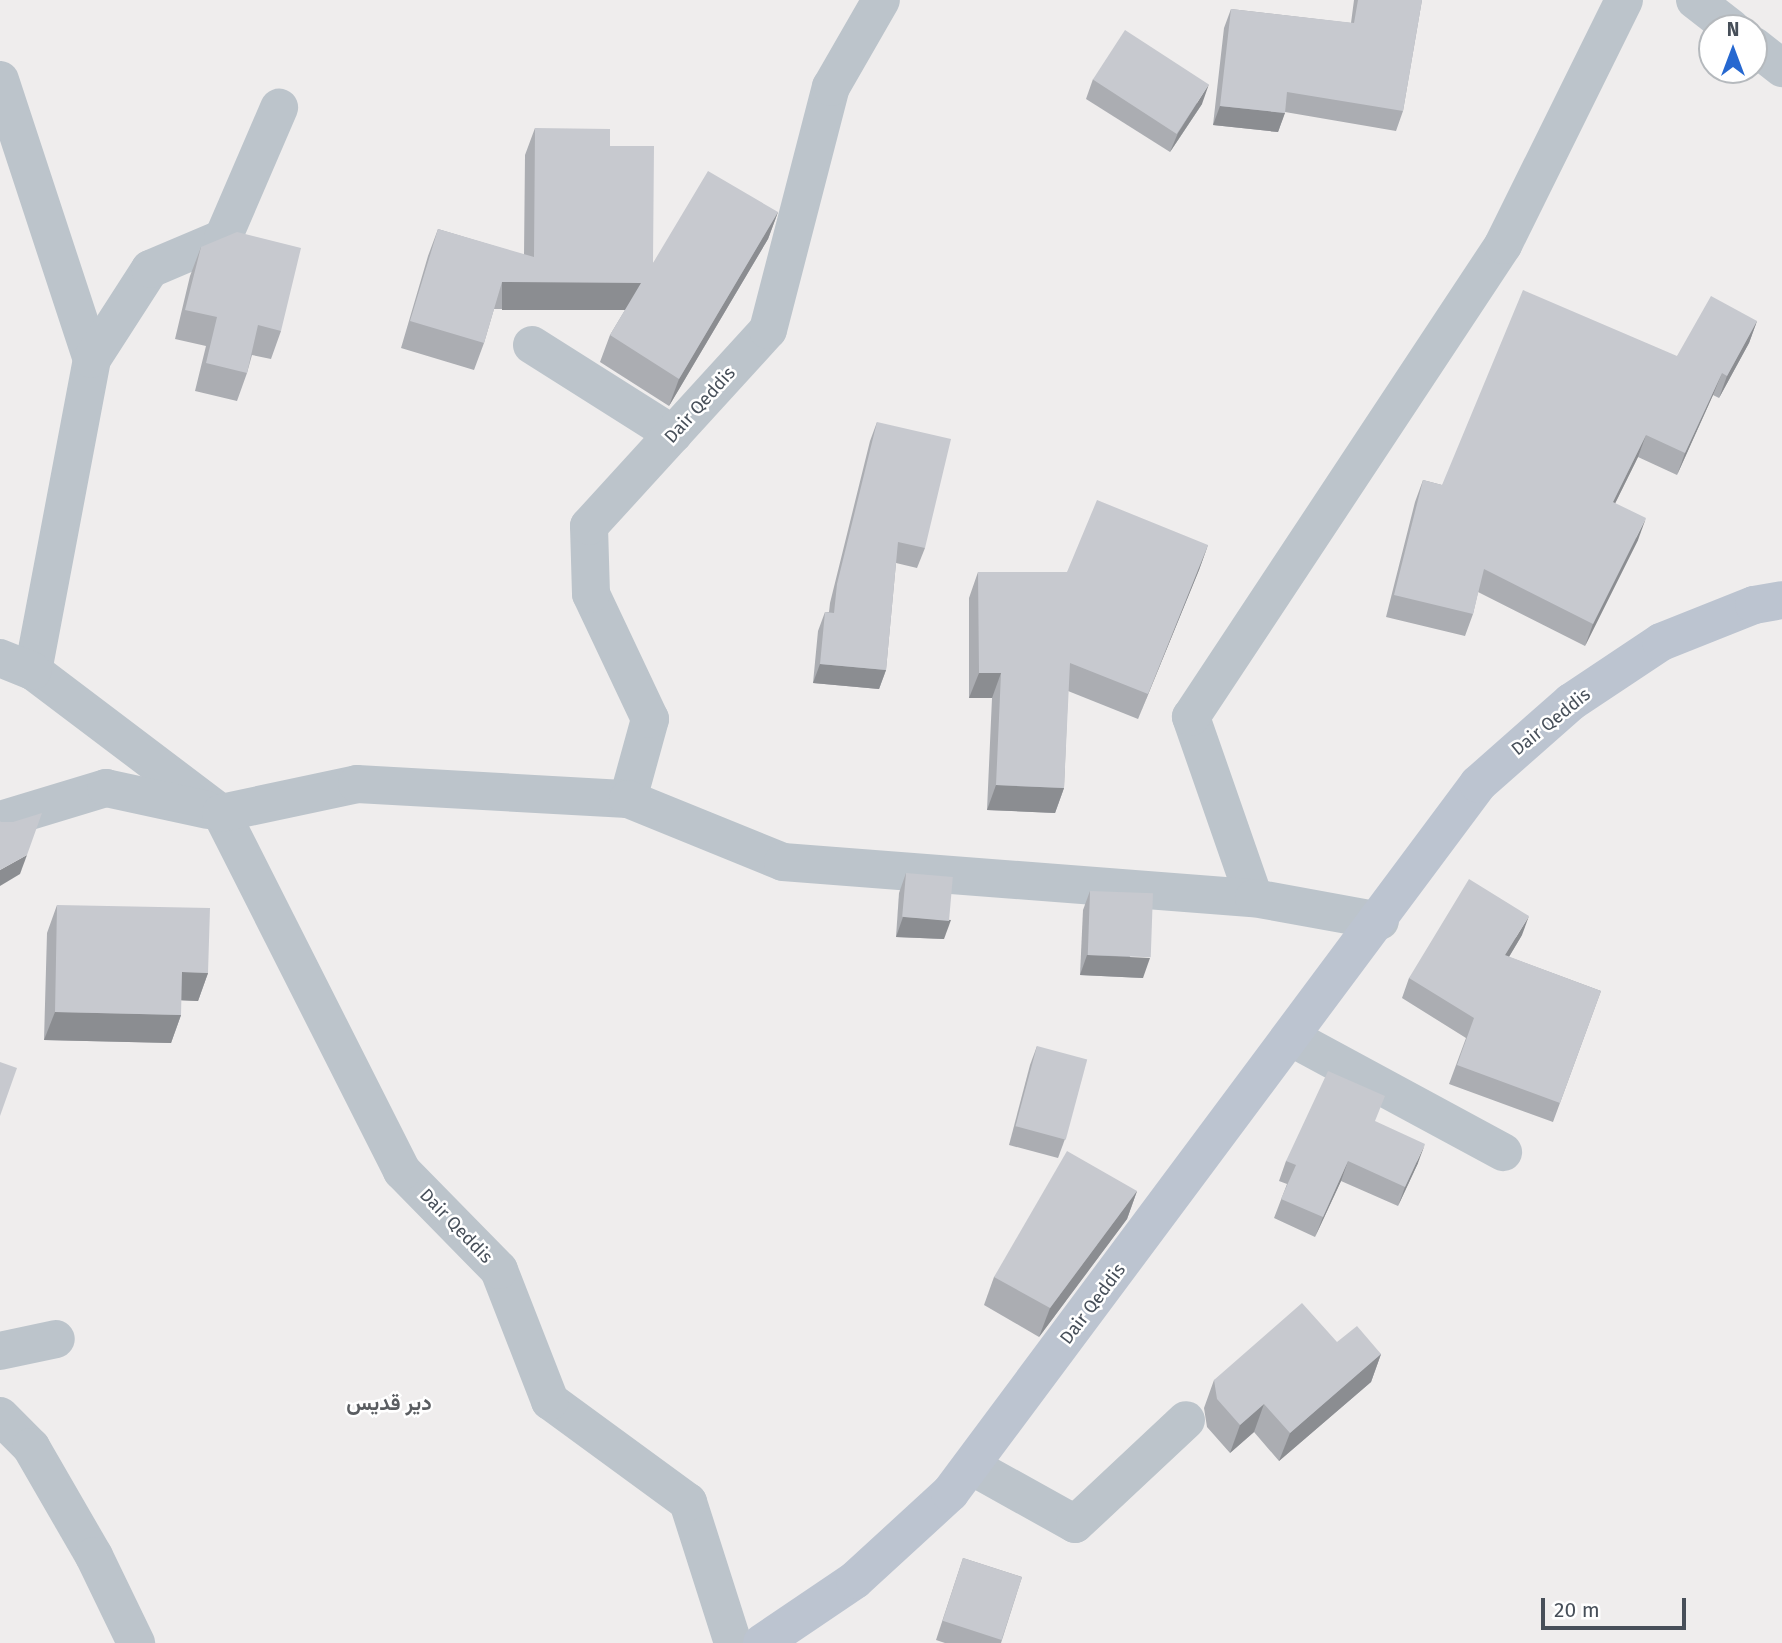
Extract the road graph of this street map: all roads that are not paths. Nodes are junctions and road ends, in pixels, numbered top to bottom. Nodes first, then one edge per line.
1 (881, 0) edge
2 (1624, 0) edge
3 (1695, 0) edge
4 (1713, 14) edge
5 (1768, 57) edge
6 (1782, 68) edge
7 (0, 80) edge
8 (279, 107) dead end
9 (532, 345) dead end
10 (92, 359) junction
11 (673, 434) junction
12 (1782, 600) edge
13 (16, 664) edge
14 (628, 799) junction
15 (221, 813) junction
16 (0, 820) edge
17 (1254, 898) junction
18 (1380, 921) junction
19 (1292, 1038) junction
20 (1503, 1152) dead end
21 (56, 1339) dead end
22 (0, 1351) edge
23 (0, 1416) edge
24 (1186, 1420) dead end
25 (971, 1466) junction
26 (136, 1643) edge
27 (733, 1643) edge
28 (762, 1643) edge

1 - 11 street, Dair Qeddis
2 - 17 street
3 - 4 street
5 - 6 street
7 - 10 street
8 - 10 street
9 - 11 street
10 - 13 street
11 - 14 street, Dair Qeddis
12 - 18 main road, Dair Qeddis
13 - 15 street
14 - 15 street
14 - 17 street
15 - 16 street
15 - 27 street, Dair Qeddis
17 - 18 street
18 - 19 main road, Dair Qeddis
19 - 20 street
19 - 25 main road, Dair Qeddis
21 - 22 street
23 - 26 street
24 - 25 street
25 - 28 main road, Dair Qeddis

